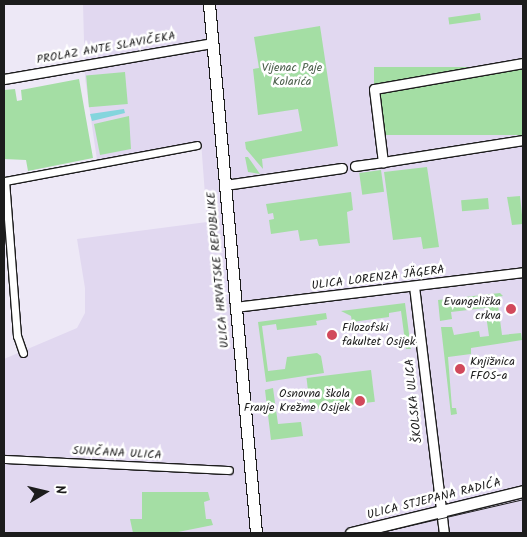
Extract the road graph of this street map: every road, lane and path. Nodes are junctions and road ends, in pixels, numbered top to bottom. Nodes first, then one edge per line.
1 (209, 4) edge
2 (212, 43) junction
3 (523, 63) edge
4 (4, 79) edge
5 (523, 140) edge
6 (197, 145) dead end
7 (383, 162) junction
8 (355, 166) dead end
9 (342, 168) dead end
10 (225, 185) junction
11 (523, 272) edge
12 (414, 286) junction
13 (236, 307) junction
14 (23, 353) dead end
15 (4, 459) edge
16 (229, 470) dead end
17 (523, 491) edge
18 (440, 512) junction
19 (256, 533) edge
20 (351, 533) edge
21 (444, 533) edge

1 - 2 street, ULICA HRVATSKE REPUBLIKE
2 - 4 street, PROLAZ ANTE SLAVIČEKA
2 - 10 street, ULICA HRVATSKE REPUBLIKE
3 - 7 street
5 - 7 street
6 - 14 street
7 - 8 street
9 - 10 street
10 - 13 street, ULICA HRVATSKE REPUBLIKE
11 - 12 street, ULICA LORENZA JÄGERA
12 - 13 street, ULICA LORENZA JÄGERA
12 - 18 street, ŠKOLSKA ULICA
13 - 19 street, ULICA HRVATSKE REPUBLIKE
15 - 16 street, SUNČANA ULICA
17 - 18 street, ULICA STJEPANA RADIĆA
18 - 20 street, ULICA STJEPANA RADIĆA
18 - 21 street, ŠKOLSKA ULICA

